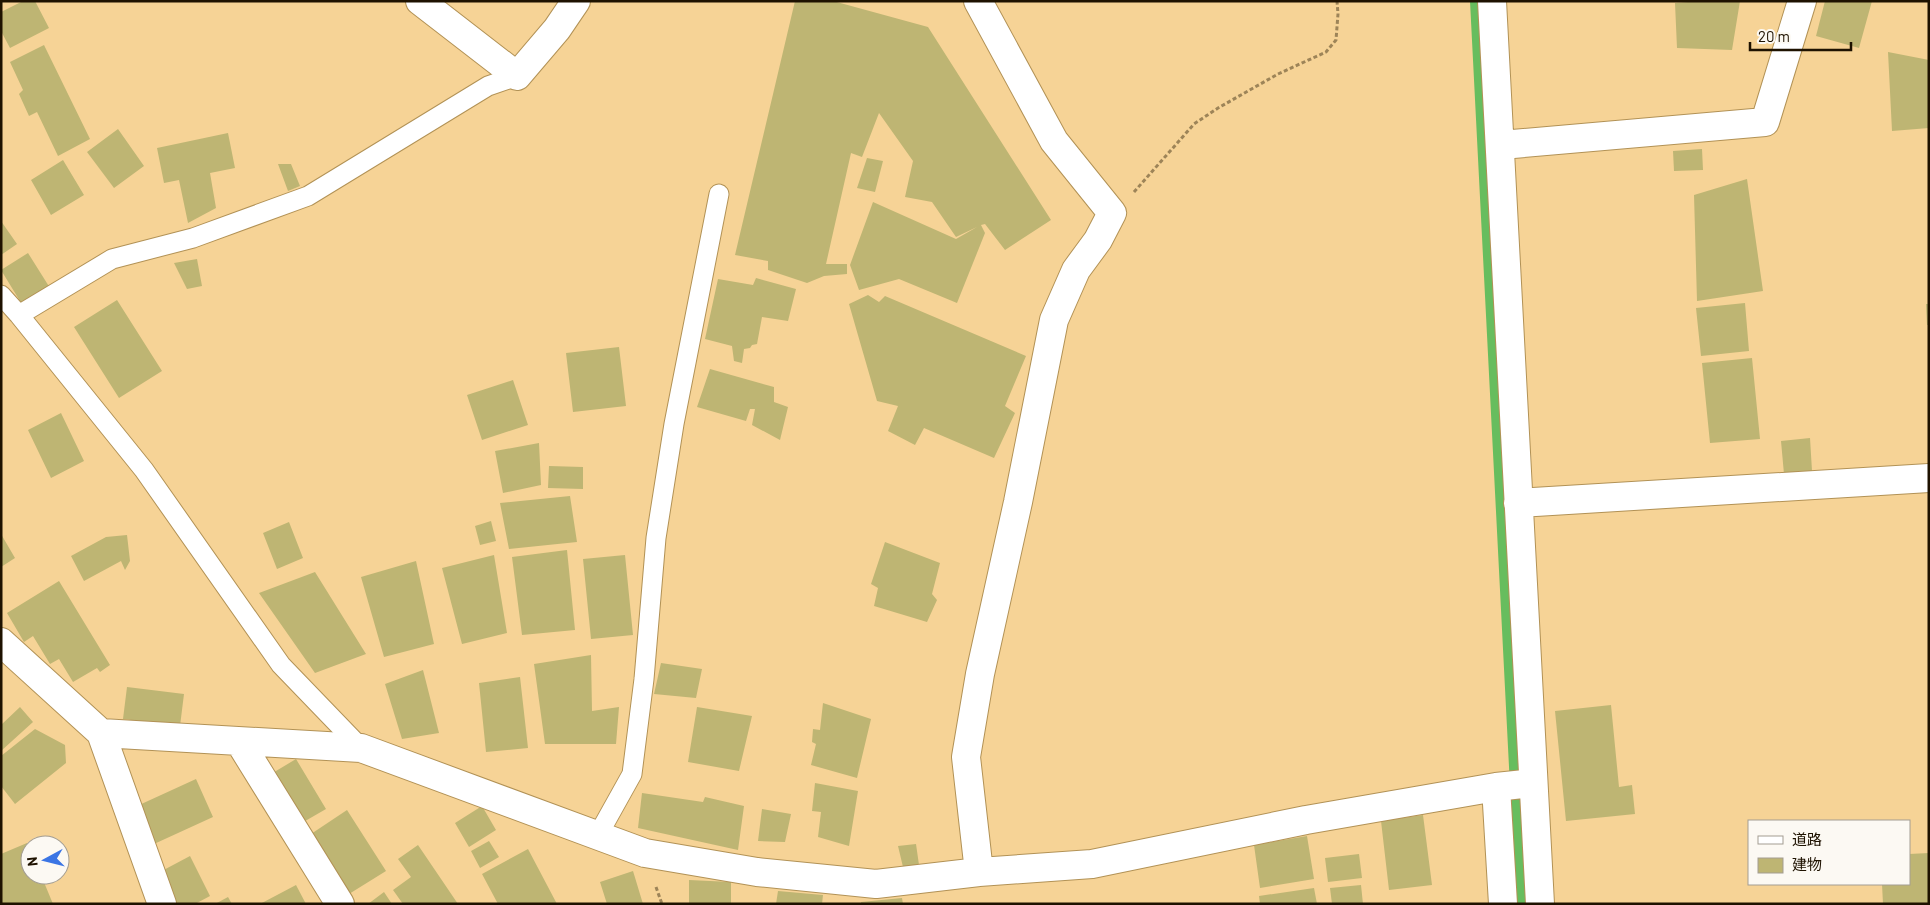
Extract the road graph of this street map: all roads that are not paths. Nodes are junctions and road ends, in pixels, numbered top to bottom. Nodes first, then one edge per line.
1 (420, 1) edge
2 (576, 1) edge
3 (978, 1) edge
4 (1492, 1) edge
5 (1802, 1) edge
6 (517, 76) junction
7 (1501, 145) junction
8 (719, 194) dead end
9 (1, 295) edge
10 (19, 315) junction
11 (1929, 478) edge
12 (1518, 503) junction
13 (1, 642) edge
14 (101, 733) junction
15 (239, 741) junction
16 (361, 748) junction
17 (1515, 785) junction
18 (598, 835) junction
19 (979, 872) junction
20 (162, 904) edge
21 (340, 904) edge
22 (1503, 904) edge
23 (1540, 904) edge

1 - 6 street
2 - 6 street
3 - 19 street
4 - 7 street
5 - 7 street
6 - 10 lane
7 - 12 street
8 - 18 lane
9 - 10 lane
10 - 16 lane
11 - 12 street
12 - 17 street
13 - 14 street
14 - 15 street
14 - 20 street
15 - 16 street
15 - 21 street
16 - 18 street
17 - 19 street
17 - 22 street
17 - 23 street
18 - 19 street

